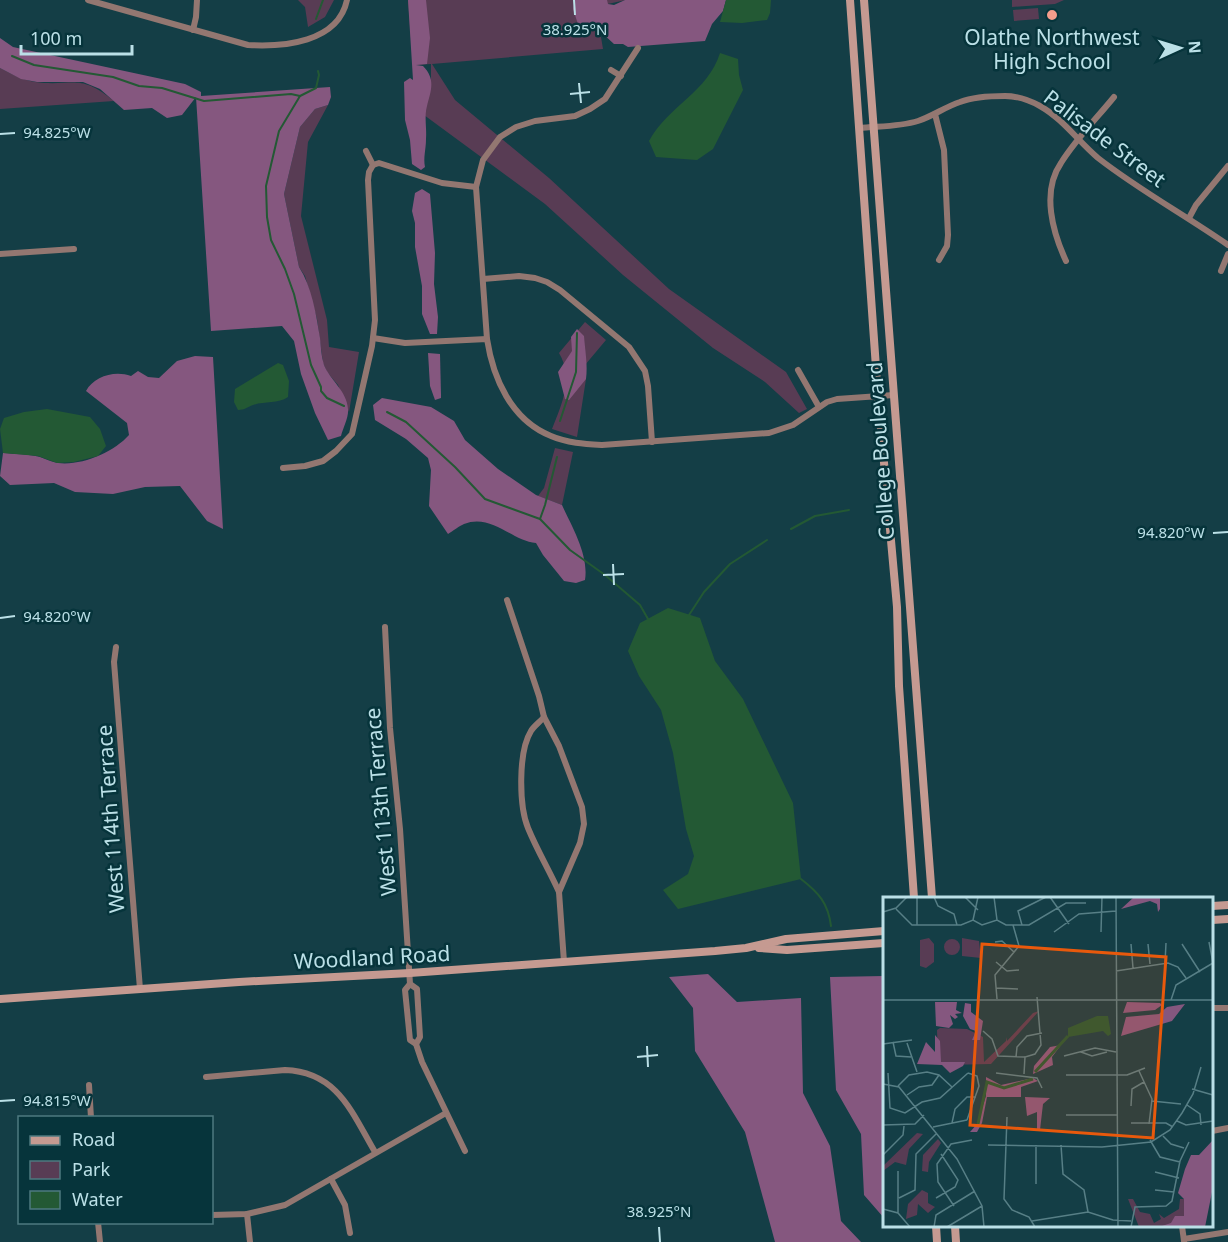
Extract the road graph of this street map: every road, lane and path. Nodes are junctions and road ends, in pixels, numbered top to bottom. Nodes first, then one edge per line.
1 (88, 0) edge
2 (197, 0) edge
3 (346, 0) edge
4 (850, 0) edge
5 (864, 0) edge
6 (193, 30) junction
7 (638, 48) dead end
8 (611, 70) dead end
9 (621, 76) junction
10 (1114, 97) dead end
11 (935, 114) junction
12 (873, 127) junction
13 (859, 128) junction
14 (1079, 140) junction
15 (366, 151) dead end
16 (373, 165) junction
17 (1228, 166) edge
18 (476, 187) junction
19 (1189, 218) junction
20 (1228, 245) edge
21 (74, 249) dead end
22 (0, 254) edge
23 (1228, 254) edge
24 (939, 260) dead end
25 (1066, 261) dead end
26 (1221, 271) dead end
27 (483, 279) junction
28 (373, 338) junction
29 (487, 339) junction
30 (798, 370) dead end
31 (894, 395) junction
32 (878, 396) junction
33 (819, 407) junction
34 (652, 442) junction
35 (283, 468) dead end
36 (507, 600) dead end
37 (385, 627) dead end
38 (116, 647) dead end
39 (544, 717) junction
40 (559, 892) junction
41 (914, 897) edge
42 (932, 897) edge
43 (1228, 905) edge
44 (1213, 906) edge
45 (1228, 918) edge
46 (1213, 920) edge
47 (883, 931) edge
48 (883, 943) edge
49 (746, 948) junction
50 (564, 962) junction
51 (410, 973) junction
52 (410, 984) junction
53 (140, 989) junction
54 (0, 999) edge
55 (416, 1044) junction
56 (206, 1077) dead end
57 (89, 1085) dead end
58 (446, 1113) junction
59 (91, 1116) edge
60 (1228, 1128) edge
61 (1213, 1131) edge
62 (465, 1151) dead end
63 (375, 1152) junction
64 (331, 1179) junction
65 (247, 1214) junction
66 (213, 1215) edge
67 (98, 1224) edge
68 (936, 1227) edge
69 (955, 1227) edge
70 (1228, 1232) edge
71 (350, 1233) dead end
72 (1184, 1241) edge
73 (100, 1242) edge
74 (250, 1242) edge
75 (937, 1242) edge
76 (956, 1242) edge

1 - 6 street
2 - 6 street
3 - 6 street
4 - 13 main road, College Boulevard
5 - 12 main road, College Boulevard
7 - 9 street
8 - 9 street
9 - 18 street
10 - 14 street
11 - 12 street, Palisade Street
11 - 14 street, Palisade Street
11 - 24 street
12 - 13 street, Palisade Street
12 - 31 main road, College Boulevard
13 - 32 main road, College Boulevard
14 - 19 street, Palisade Street
14 - 25 street
15 - 16 street
16 - 18 street
16 - 28 street
17 - 19 street
18 - 27 street
19 - 20 street, Palisade Street
21 - 22 street
23 - 26 street
27 - 29 street
27 - 34 street
28 - 29 street
28 - 35 street
29 - 34 street
30 - 33 street
31 - 32 street
31 - 42 main road, College Boulevard
32 - 33 street
32 - 41 main road, College Boulevard
33 - 34 street
36 - 39 street
37 - 51 street, West 113th Terrace
38 - 53 street, West 114th Terrace
39 - 40 street
39 - 40 street
40 - 50 street
43 - 44 main road
45 - 46 main road
47 - 49 main road, Woodland Road
48 - 49 main road, Woodland Road
49 - 50 main road, Woodland Road
50 - 51 main road, Woodland Road
51 - 52 street, West 113th Terrace
51 - 53 main road, Woodland Road
52 - 55 street
52 - 55 street
53 - 54 main road, Woodland Road
55 - 58 street
56 - 63 street
57 - 59 street
58 - 62 street
58 - 63 street
60 - 61 street
63 - 64 street
64 - 65 street
64 - 71 street
65 - 66 street
65 - 74 street
67 - 73 street
68 - 75 main road
69 - 76 main road
70 - 72 street

